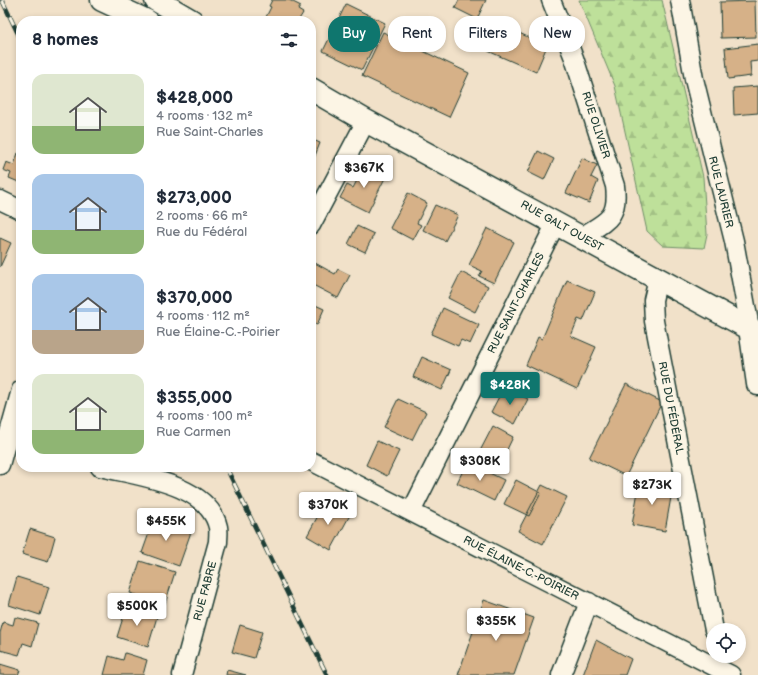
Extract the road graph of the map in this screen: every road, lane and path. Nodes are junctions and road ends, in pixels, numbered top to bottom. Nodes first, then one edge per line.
1 (102, 0) edge
2 (156, 0) edge
3 (550, 0) edge
4 (680, 0) edge
5 (136, 16) edge
6 (183, 16) edge
7 (316, 92) edge
8 (316, 98) edge
9 (366, 121) junction
10 (0, 200) edge
11 (16, 208) edge
12 (316, 216) edge
13 (556, 223) junction
14 (581, 237) junction
15 (658, 279) junction
16 (754, 330) edge
17 (758, 384) edge
18 (16, 412) edge
19 (9, 444) edge
20 (316, 464) edge
21 (0, 465) edge
22 (120, 472) edge
23 (411, 512) junction
24 (589, 602) junction
25 (713, 623) edge
26 (724, 669) edge
27 (182, 675) edge
28 (561, 675) edge

1 - 5 main road
2 - 6 main road
3 - 14 street, RUE OLIVIER
4 - 16 street, RUE LAURIER
7 - 9 main road, RUE GALT OUEST
8 - 9 main road, RUE GALT OUEST
9 - 12 street
9 - 13 main road, RUE GALT OUEST
10 - 11 street
13 - 14 main road, RUE GALT OUEST
13 - 23 street, RUE SAINT-CHARLES
14 - 15 main road, RUE GALT OUEST
15 - 16 main road, RUE GALT OUEST
15 - 25 street, RUE DU FÉDÉRAL
16 - 17 main road, RUE LAURIER
18 - 19 street
19 - 21 street
20 - 23 street, RUE ÉLAINE-C.-POIRIER
22 - 27 street, RUE FABRE
23 - 24 street, RUE ÉLAINE-C.-POIRIER
24 - 26 street, RUE ÉLAINE-C.-POIRIER
24 - 28 street

